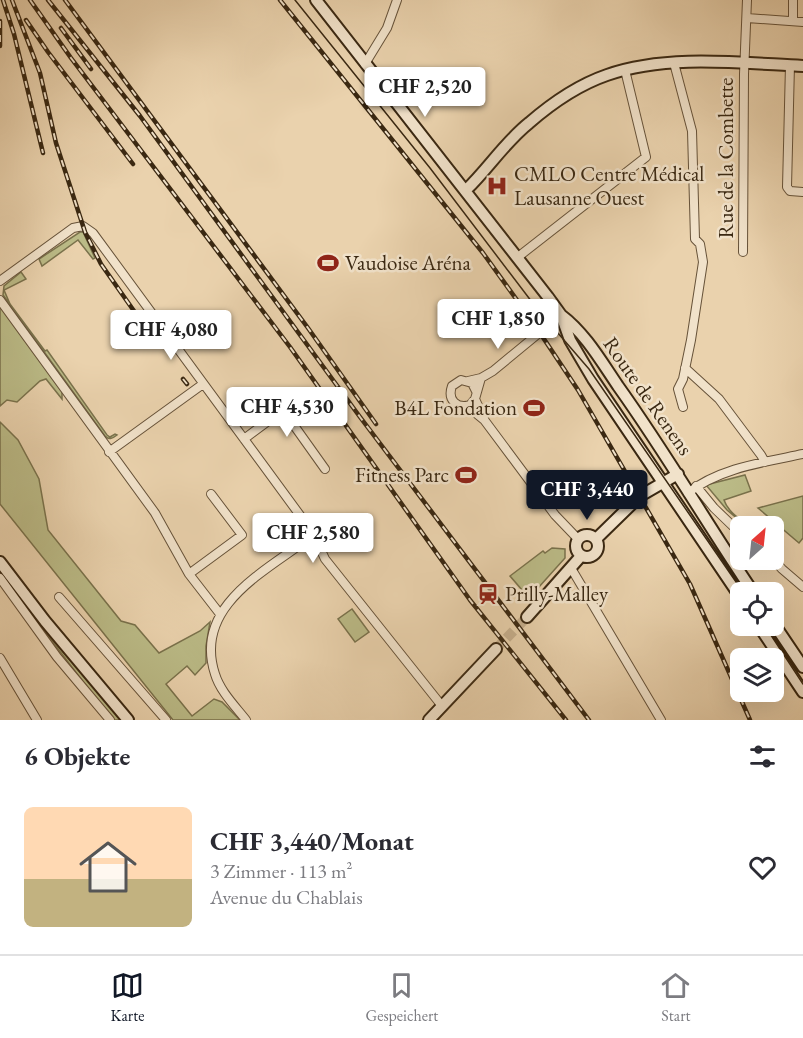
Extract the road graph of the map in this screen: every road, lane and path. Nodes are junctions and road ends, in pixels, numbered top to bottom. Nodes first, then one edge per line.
1 (316, 0) edge
2 (397, 0) edge
3 (747, 0) edge
4 (793, 0) edge
5 (747, 18) junction
6 (793, 21) junction
7 (803, 22) edge
8 (674, 63) junction
9 (365, 64) junction
10 (745, 64) junction
11 (790, 65) junction
12 (803, 66) edge
13 (625, 70) junction
14 (466, 190) junction
15 (803, 192) edge
16 (743, 252) dead end
17 (518, 257) junction
18 (0, 281) edge
19 (0, 300) edge
20 (561, 315) junction
21 (685, 368) junction
22 (481, 378) junction
23 (468, 381) junction
24 (203, 384) junction
25 (476, 395) junction
26 (466, 406) junction
27 (683, 407) dead end
28 (484, 421) junction
29 (244, 439) junction
30 (109, 452) junction
31 (803, 454) edge
32 (765, 462) junction
33 (325, 469) dead end
34 (678, 474) junction
35 (662, 483) junction
36 (694, 488) junction
37 (211, 494) dead end
38 (730, 523) edge
39 (313, 533) junction
40 (578, 539) junction
41 (596, 539) junction
42 (581, 556) junction
43 (571, 568) junction
44 (1, 569) edge
45 (783, 570) edge
46 (189, 574) junction
47 (730, 582) edge
48 (747, 582) edge
49 (803, 587) edge
50 (59, 597) dead end
51 (220, 614) junction
52 (527, 617) tunnel mouth
53 (766, 636) edge
54 (782, 636) edge
55 (496, 649) tunnel mouth
56 (0, 658) edge
57 (803, 667) edge
58 (803, 692) edge
59 (442, 706) junction
60 (37, 720) edge
61 (110, 720) edge
62 (128, 720) edge
63 (166, 720) edge
64 (246, 720) edge
65 (429, 720) edge
66 (661, 720) edge

1 - 9 main road, Route de Renens
2 - 9 street
3 - 5 street, Rue de la Combette
4 - 6 street
5 - 6 street
5 - 10 street, Rue de la Combette
6 - 7 street
8 - 10 main road
8 - 13 main road
8 - 21 street, Rue de la Combette
9 - 14 main road, Route de Renens
10 - 11 main road
10 - 16 street, Rue de la Combette
11 - 12 main road
11 - 15 street
13 - 14 main road
13 - 17 street
14 - 17 main road, Route de Renens
17 - 20 main road, Route de Renens
18 - 24 street
19 - 30 street
20 - 22 street
20 - 34 main road, Route de Renens
20 - 35 main road, Route de Renens
21 - 27 street, Rue de la Combette
21 - 32 street
22 - 23 street
22 - 25 street
23 - 25 street
23 - 26 street
24 - 29 street
24 - 30 street
25 - 26 street
25 - 28 street
26 - 28 street
28 - 40 street
29 - 33 street
29 - 39 street
30 - 46 street
31 - 32 street
32 - 36 street
34 - 35 main road
34 - 36 main road, Route de Renens
35 - 41 main road
35 - 47 main road, Route de Renens
36 - 38 street
36 - 48 main road, Route de Renens
37 - 46 street
39 - 51 street
39 - 59 street
40 - 41 main road
40 - 42 main road
41 - 42 main road
42 - 43 main road
43 - 52 main road
43 - 66 street
44 - 61 street
44 - 62 main road
45 - 49 street
46 - 51 street
50 - 63 street
51 - 64 street
53 - 58 main road
54 - 57 main road
55 - 59 main road
56 - 60 street
59 - 65 main road

